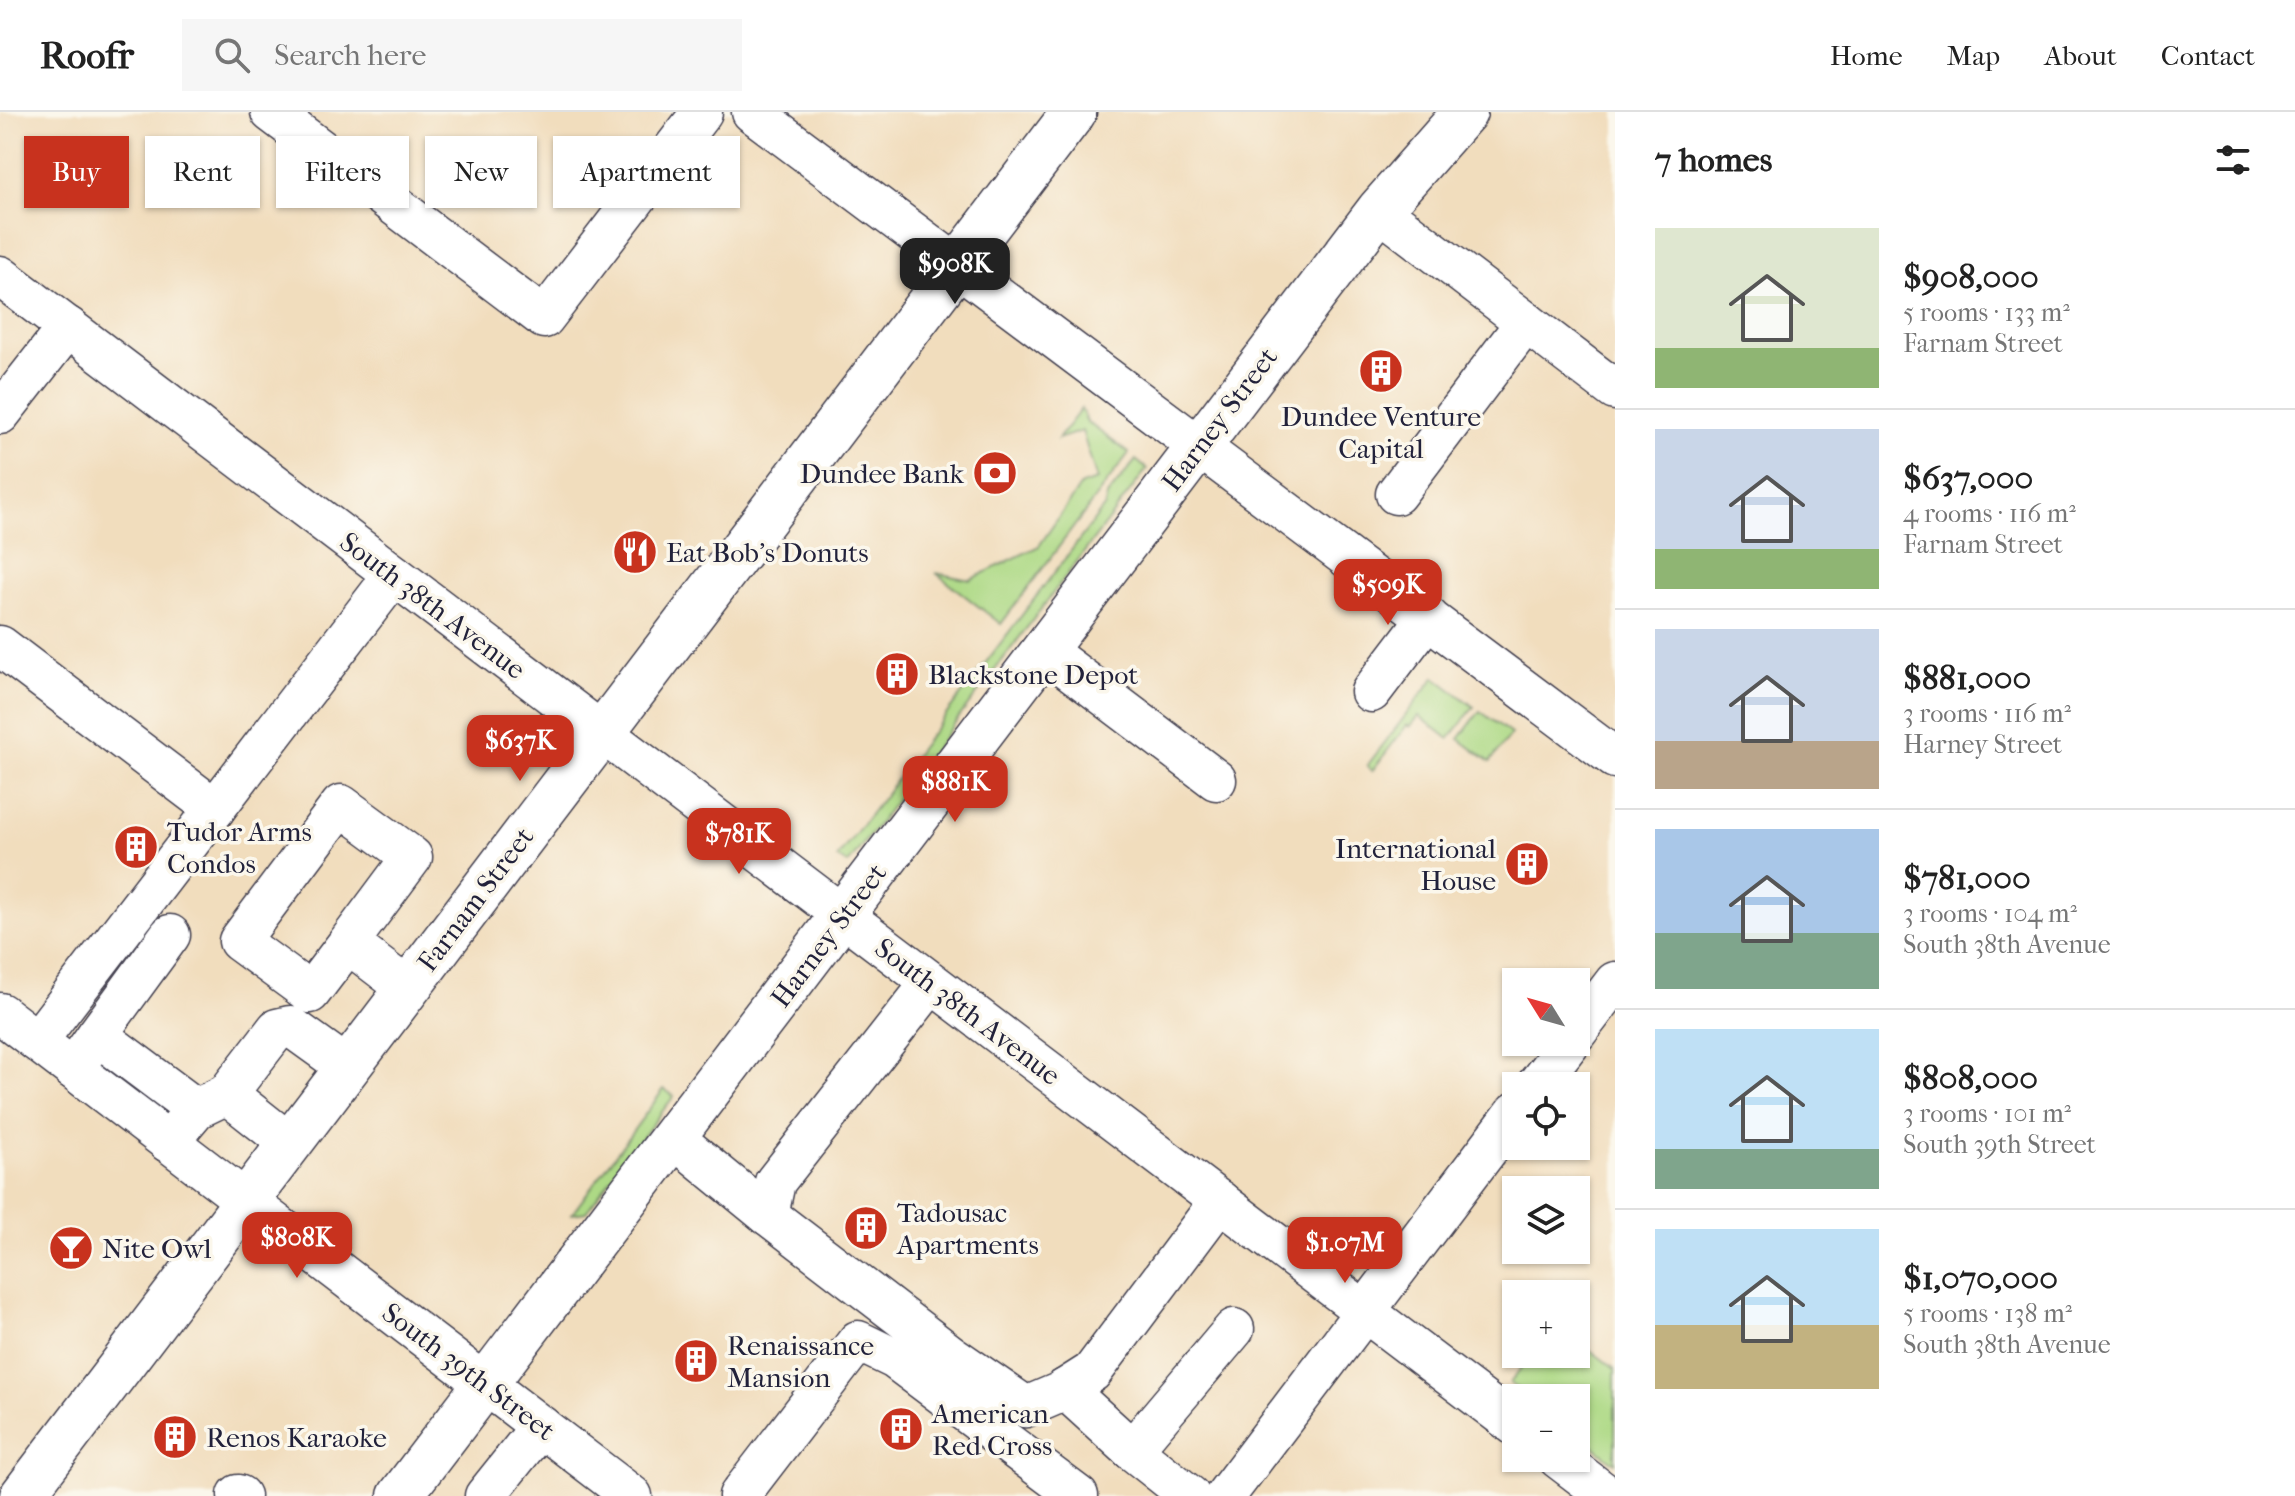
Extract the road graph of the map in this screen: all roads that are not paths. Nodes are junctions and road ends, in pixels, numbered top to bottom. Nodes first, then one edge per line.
1 (271, 112) edge
2 (702, 112) edge
3 (752, 112) edge
4 (1074, 112) edge
5 (1465, 112) edge
6 (1379, 210) junction
7 (956, 266) junction
8 (0, 276) edge
9 (1526, 322) junction
10 (68, 327) junction
11 (1615, 390) edge
12 (0, 414) edge
13 (1198, 446) junction
14 (1396, 494) dead end
15 (394, 575) junction
16 (1428, 617) junction
17 (0, 646) edge
18 (1044, 650) junction
19 (1371, 692) dead end
20 (602, 732) junction
21 (1615, 758) edge
22 (1216, 780) dead end
23 (215, 809) junction
24 (843, 915) junction
25 (170, 935) dead end
26 (348, 943) junction
27 (1615, 982) edge
28 (931, 983) junction
29 (407, 988) junction
30 (1590, 1015) edge
31 (1, 1017) edge
32 (97, 1035) junction
33 (37, 1041) junction
34 (1559, 1056) edge
35 (347, 1067) junction
36 (73, 1069) junction
37 (1547, 1072) edge
38 (211, 1101) junction
39 (1502, 1131) edge
40 (674, 1138) junction
41 (168, 1142) junction
42 (289, 1143) junction
43 (245, 1200) junction
44 (1220, 1201) junction
45 (768, 1215) junction
46 (1365, 1312) junction
47 (1234, 1329) dead end
48 (486, 1385) junction
49 (1065, 1389) junction
50 (1502, 1415) edge
51 (541, 1426) junction
52 (1132, 1450) junction
53 (1576, 1472) edge
54 (630, 1495) edge
55 (22, 1496) edge
56 (400, 1496) edge
57 (485, 1496) edge
58 (739, 1496) edge
59 (1078, 1496) edge
60 (1190, 1496) edge
61 (1225, 1496) edge
62 (1608, 1496) edge

1 - 2 street
3 - 7 street
4 - 7 main road, Farnam Street
5 - 6 main road, Harney Street
6 - 9 street
6 - 13 main road, Harney Street
7 - 13 street
7 - 20 main road, Farnam Street
8 - 10 street, South 38th Avenue
9 - 11 street
9 - 14 street
10 - 12 street
10 - 15 street, South 38th Avenue
13 - 16 street
13 - 18 main road, Harney Street
15 - 20 street, South 38th Avenue
15 - 23 street
16 - 19 street
16 - 21 street
17 - 23 street
18 - 22 street
18 - 24 main road, Harney Street
20 - 24 street, South 38th Avenue
20 - 29 main road, Farnam Street
23 - 33 street
24 - 28 street, South 38th Avenue
24 - 40 main road, Harney Street
25 - 32 street
26 - 26 street
26 - 29 street
27 - 30 street
28 - 44 street, South 38th Avenue
28 - 45 street
29 - 35 main road, Farnam Street
31 - 33 street, South 39th Street
32 - 36 street
32 - 38 street
33 - 36 street, South 39th Street
34 - 37 street
35 - 38 street
35 - 42 main road, Farnam Street
36 - 41 street, South 39th Street
38 - 41 street
38 - 42 street
39 - 46 street
40 - 45 street
40 - 48 main road, Harney Street
41 - 43 street, South 39th Street
42 - 43 main road, Farnam Street
43 - 48 street, South 39th Street
43 - 55 main road, Farnam Street
44 - 46 street, South 38th Avenue
44 - 49 street
45 - 49 street
46 - 50 street, South 38th Avenue
46 - 61 street
47 - 52 street
48 - 51 street, South 39th Street
48 - 56 main road, Harney Street
49 - 52 street
51 - 54 street, South 39th Street
51 - 57 street
52 - 60 street
53 - 62 street
58 - 59 street

